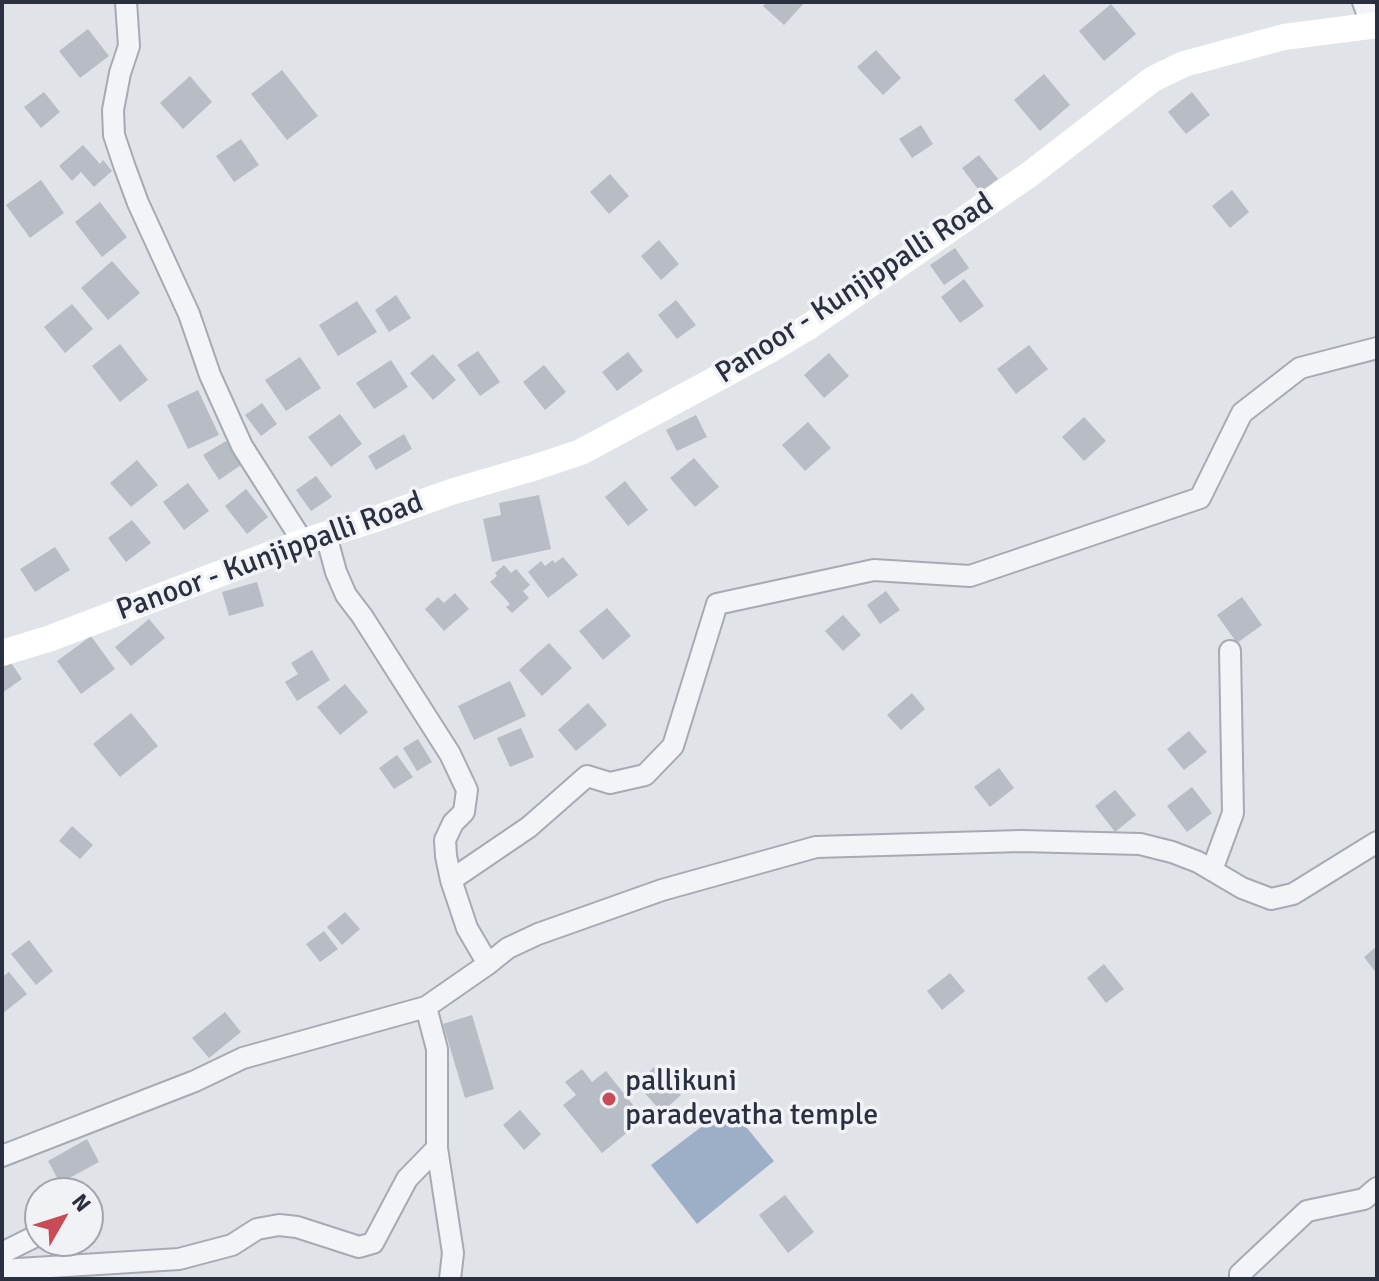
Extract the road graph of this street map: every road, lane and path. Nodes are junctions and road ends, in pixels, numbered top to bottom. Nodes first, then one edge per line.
1 (126, 2) edge
2 (1371, 18) edge
3 (1377, 348) edge
4 (314, 539) junction
5 (1230, 651) dead end
6 (2, 653) edge
7 (1377, 842) edge
8 (1212, 870) junction
9 (451, 880) junction
10 (488, 964) junction
11 (426, 1007) junction
12 (437, 1148) junction
13 (2, 1156) edge
14 (1377, 1188) edge
15 (24, 1242) edge
16 (2, 1253) edge
17 (2, 1270) edge
18 (450, 1279) edge
19 (1240, 1279) edge

1 - 4 street
2 - 4 main road, Panoor - Kunjippalli Road
3 - 9 street
4 - 6 main road, Panoor - Kunjippalli Road
4 - 9 street
5 - 8 street
7 - 8 street
8 - 10 street
9 - 10 street
10 - 11 street
11 - 12 street
11 - 13 street
12 - 17 street
12 - 18 street
14 - 19 street
15 - 16 street

